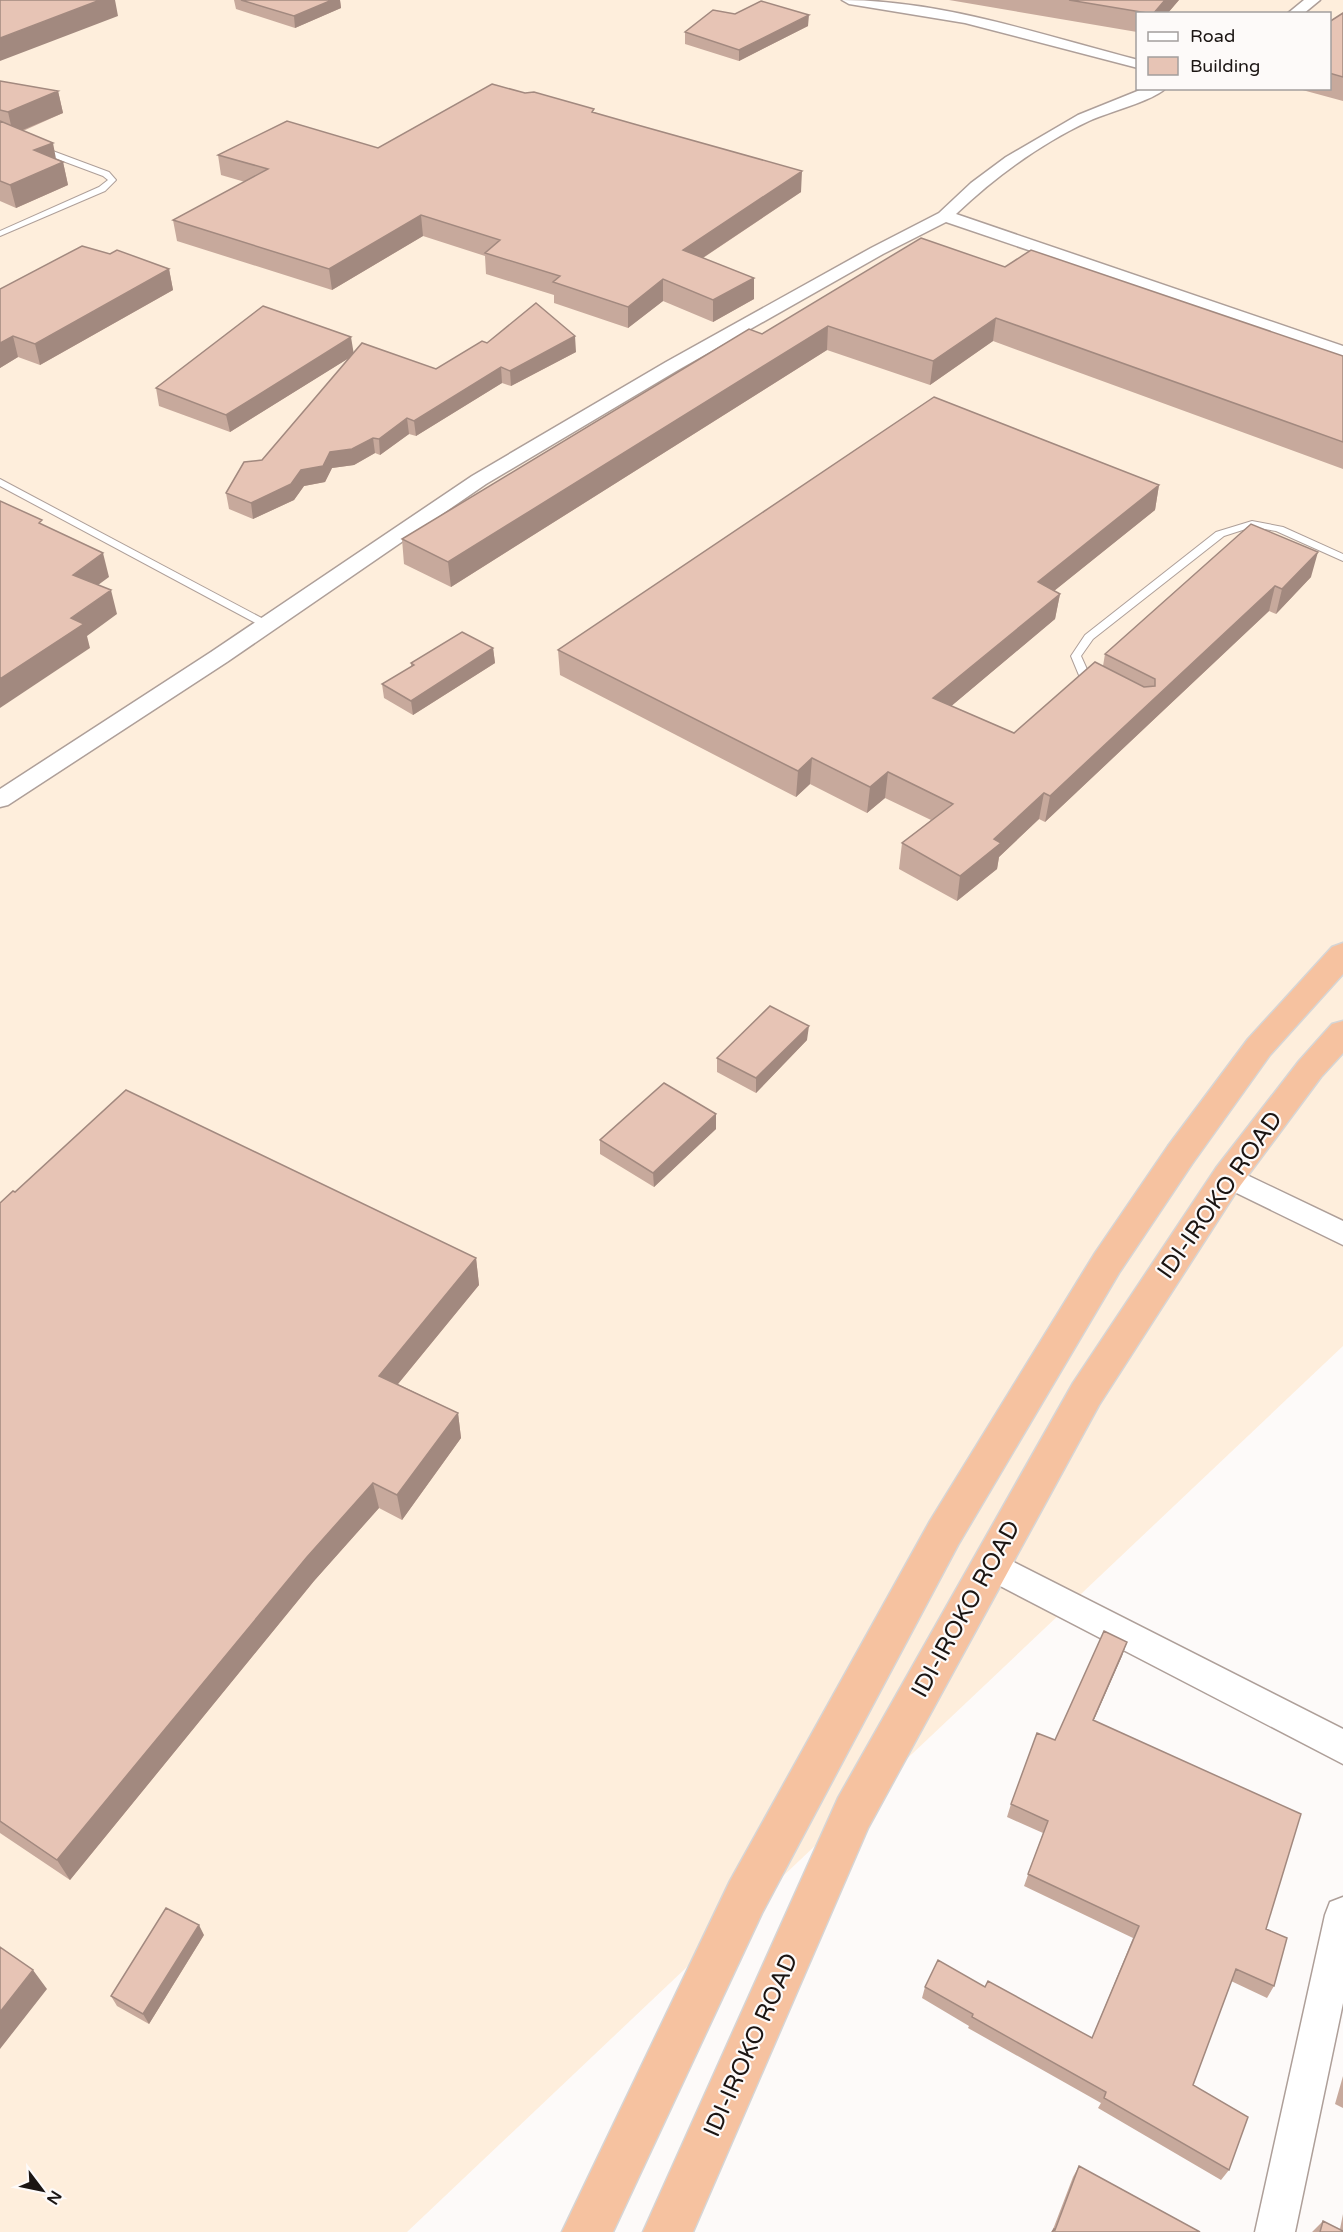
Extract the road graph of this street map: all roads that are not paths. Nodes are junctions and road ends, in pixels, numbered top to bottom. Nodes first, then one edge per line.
1 (849, 0) edge
2 (1313, 0) edge
3 (1296, 12) edge
4 (1136, 64) edge
5 (1154, 90) edge
6 (32, 146) edge
7 (945, 216) junction
8 (0, 234) edge
9 (1343, 352) edge
10 (0, 482) edge
11 (1343, 558) edge
12 (267, 625) junction
13 (1105, 688) edge
14 (0, 800) edge
15 (1343, 954) edge
16 (1343, 1032) edge
17 (1228, 1177) junction
18 (1343, 1234) edge
19 (990, 1565) junction
20 (1343, 1746) edge
21 (1343, 1915) edge
22 (587, 2232) edge
23 (668, 2232) edge
24 (1275, 2232) edge

1 - 4 street
2 - 3 street
5 - 7 street
6 - 8 lane
7 - 9 street
7 - 12 street
10 - 12 lane
11 - 13 lane
12 - 14 street
15 - 22 highway
16 - 17 highway, IDI-IROKO ROAD
17 - 18 street
17 - 19 highway, IDI-IROKO ROAD
19 - 20 street
19 - 23 highway, IDI-IROKO ROAD
21 - 24 street

